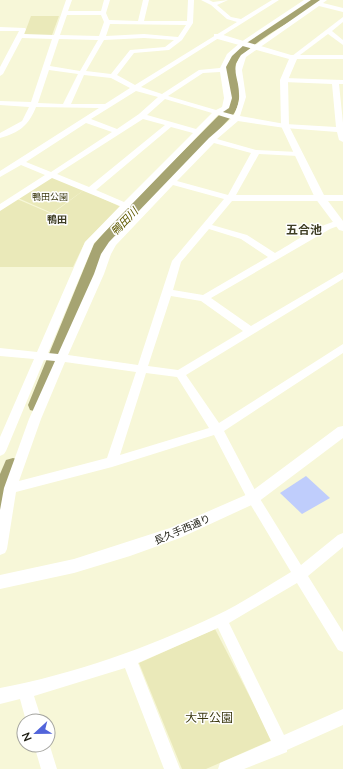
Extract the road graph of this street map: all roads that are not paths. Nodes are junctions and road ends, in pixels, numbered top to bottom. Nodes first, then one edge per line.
1 (69, 0) edge
2 (107, 0) edge
3 (146, 0) edge
4 (191, 0) edge
5 (204, 0) edge
6 (225, 0) edge
7 (276, 0) edge
8 (308, 0) edge
9 (321, 2) edge
10 (213, 4) junction
11 (343, 10) edge
12 (65, 13) junction
13 (103, 13) junction
14 (343, 20) edge
15 (241, 21) junction
16 (107, 22) junction
17 (140, 22) junction
18 (151, 23) junction
19 (190, 23) junction
20 (0, 29) edge
21 (328, 31) junction
22 (20, 36) junction
23 (217, 36) junction
24 (56, 37) junction
25 (152, 37) junction
26 (102, 38) junction
27 (180, 39) junction
28 (343, 42) edge
29 (250, 45) junction
30 (294, 57) junction
31 (343, 58) edge
32 (45, 67) junction
33 (222, 70) junction
34 (82, 73) junction
35 (0, 74) edge
36 (113, 76) junction
37 (284, 80) junction
38 (339, 82) edge
39 (135, 88) junction
40 (164, 97) junction
41 (0, 102) edge
42 (33, 104) junction
43 (66, 106) junction
44 (108, 106) junction
45 (340, 106) edge
46 (217, 112) junction
47 (142, 116) junction
48 (236, 118) junction
49 (86, 120) junction
50 (170, 124) junction
51 (0, 125) edge
52 (285, 126) junction
53 (11, 129) junction
54 (341, 130) edge
55 (118, 132) junction
56 (199, 132) junction
57 (0, 136) edge
58 (212, 140) junction
59 (343, 140) edge
60 (256, 152) junction
61 (298, 154) junction
62 (20, 162) junction
63 (0, 175) edge
64 (52, 176) junction
65 (171, 182) junction
66 (90, 191) junction
67 (230, 198) junction
68 (320, 198) junction
69 (343, 198) edge
70 (127, 206) junction
71 (0, 208) edge
72 (208, 226) junction
73 (341, 226) edge
74 (275, 257) junction
75 (343, 275) edge
76 (167, 292) junction
77 (204, 298) junction
78 (250, 331) junction
79 (343, 348) edge
80 (0, 352) edge
81 (41, 356) junction
82 (61, 358) junction
83 (142, 369) junction
84 (180, 374) junction
85 (217, 430) junction
86 (343, 431) edge
87 (0, 451) edge
88 (112, 462) junction
89 (10, 488) junction
90 (253, 498) junction
91 (343, 539) edge
92 (0, 549) edge
93 (300, 574) junction
94 (0, 582) edge
95 (221, 620) junction
96 (343, 645) edge
97 (129, 660) junction
98 (25, 691) junction
99 (0, 696) edge
100 (32, 713) edge
101 (343, 717) edge
102 (281, 746) junction
103 (44, 753) edge
104 (49, 769) edge
105 (172, 769) edge
106 (226, 769) edge

1 - 12 street
2 - 13 street
3 - 17 street
4 - 19 street
5 - 10 street
6 - 10 street
7 - 15 street
8 - 29 street
9 - 11 street
9 - 29 street
10 - 15 street
12 - 13 street
12 - 24 street
13 - 16 street
14 - 21 street
15 - 23 street
16 - 17 street
16 - 26 street
17 - 18 street
18 - 19 street
18 - 25 street
19 - 27 street
20 - 22 street
21 - 28 street
21 - 30 street
22 - 24 street
22 - 35 street
23 - 29 street
23 - 39 street
24 - 26 street
24 - 32 street
25 - 26 street
25 - 27 street
26 - 34 street
27 - 36 street
29 - 30 street
29 - 33 street
29 - 48 street
30 - 31 street
30 - 37 street
32 - 34 street
32 - 42 street
33 - 40 street
33 - 46 street
34 - 36 street
34 - 43 street
36 - 39 street
37 - 38 street
37 - 52 street
38 - 45 street
39 - 40 street
39 - 44 street
40 - 46 street
40 - 47 street
41 - 42 street
42 - 43 street
42 - 53 street
43 - 44 street
44 - 49 street
45 - 54 street
46 - 48 street
46 - 56 street
47 - 50 street
47 - 55 street
48 - 52 street
48 - 58 street
49 - 55 street
49 - 62 street
50 - 56 street
50 - 66 street
51 - 53 street
52 - 54 street
52 - 61 street
53 - 57 street
54 - 59 street
55 - 64 street
56 - 70 street
58 - 60 street
58 - 65 street
60 - 61 street
60 - 67 street
61 - 68 street
62 - 63 street
62 - 64 street
64 - 66 street
64 - 71 street
65 - 67 street
65 - 82 street
66 - 70 street
67 - 68 street
67 - 72 street
68 - 69 street
68 - 73 street
70 - 81 street
72 - 74 street
72 - 76 street
73 - 74 street
74 - 77 street
75 - 78 street
76 - 77 street
76 - 83 street
77 - 78 street
78 - 84 street
79 - 85 street
80 - 81 street
81 - 82 street
81 - 87 street
82 - 83 street
82 - 89 street
83 - 84 street
83 - 88 street
84 - 85 street
85 - 88 street
85 - 90 street
86 - 90 street, 長久手西通り
88 - 89 street
89 - 92 street
90 - 93 street
90 - 94 street, 長久手西通り
91 - 93 street
93 - 95 street
93 - 96 street
95 - 97 street
95 - 102 street
97 - 98 street
97 - 105 street
98 - 99 street
98 - 100 street
101 - 102 street
102 - 106 street
103 - 104 street

